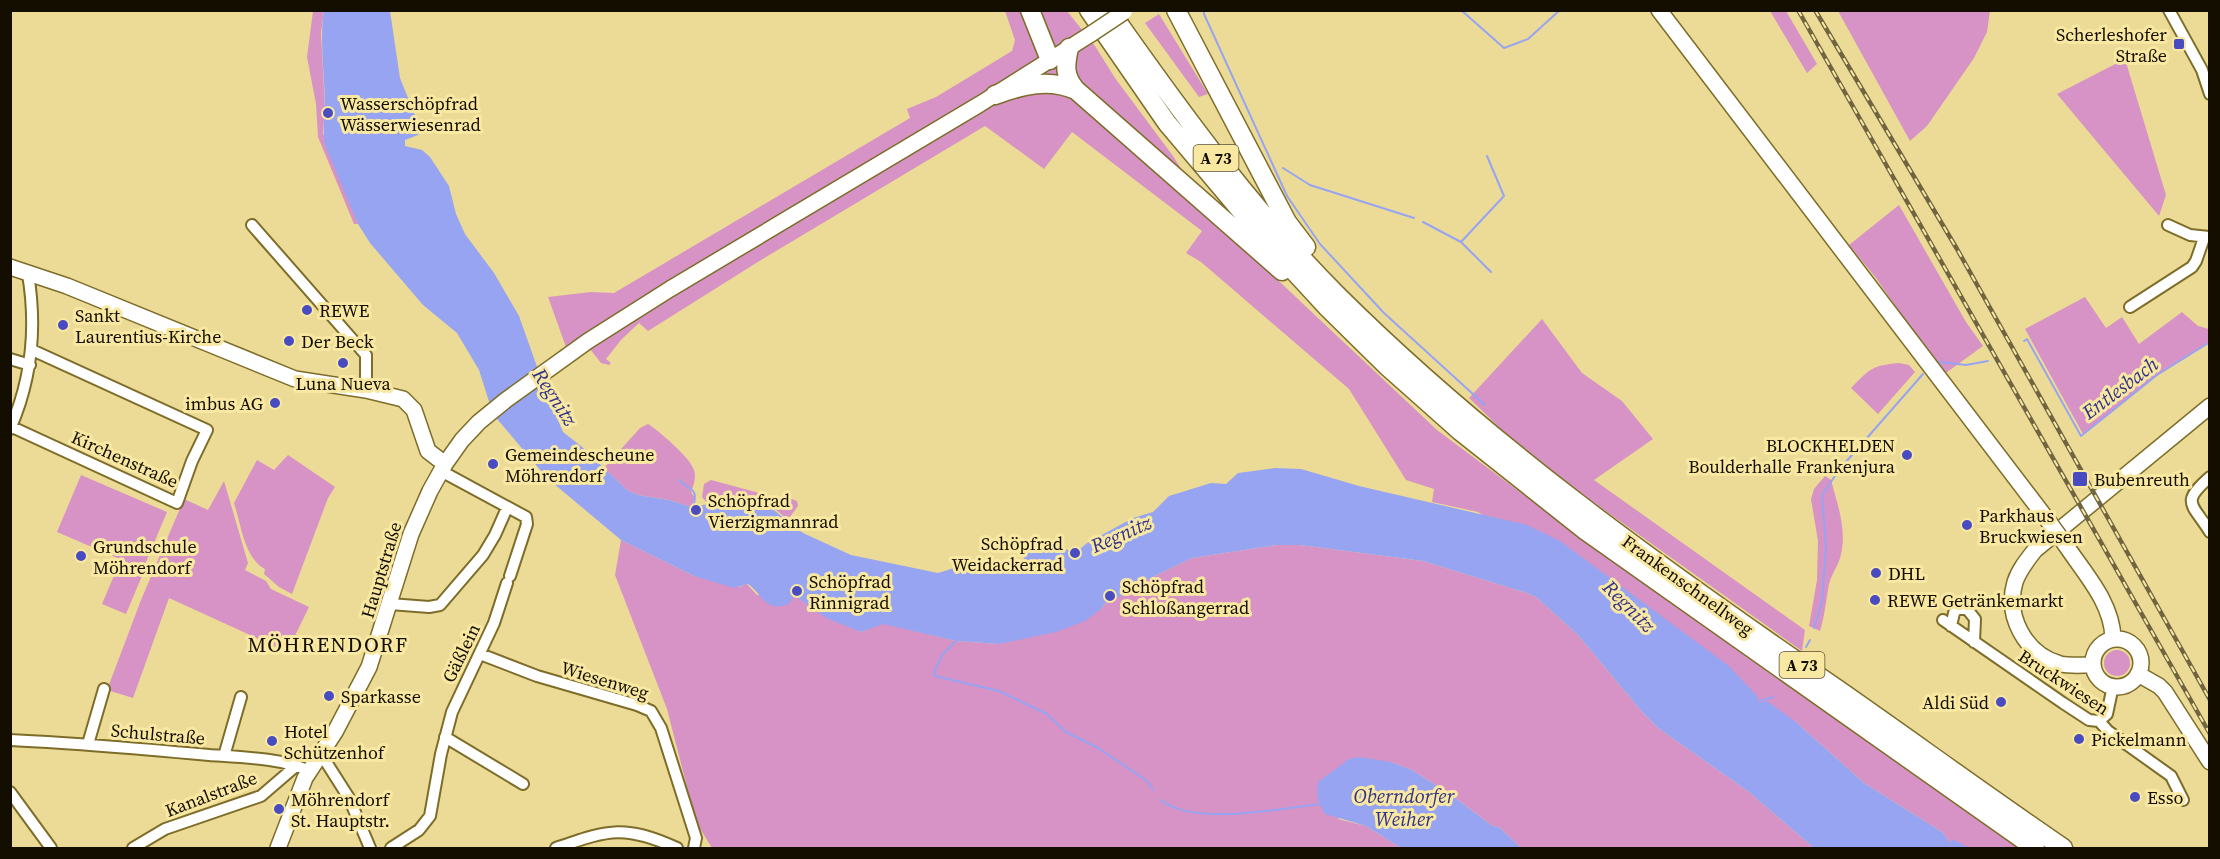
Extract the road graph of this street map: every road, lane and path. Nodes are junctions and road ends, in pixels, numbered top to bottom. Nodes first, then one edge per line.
1 (1030, 10) edge
2 (1089, 10) edge
3 (1176, 10) edge
4 (1659, 10) edge
5 (2169, 10) edge
6 (1119, 11) edge
7 (1069, 48) junction
8 (1050, 60) junction
9 (2206, 68) edge
10 (1076, 90) junction
11 (2210, 94) edge
12 (995, 95) junction
13 (252, 225) dead end
14 (2168, 225) dead end
15 (2207, 237) edge
16 (10, 267) edge
17 (28, 274) junction
18 (1331, 300) junction
19 (2130, 307) dead end
20 (32, 350) junction
21 (10, 359) edge
22 (30, 365) junction
23 (366, 390) junction
24 (2210, 405) edge
25 (11, 428) edge
26 (443, 468) junction
27 (2210, 477) edge
28 (507, 508) junction
29 (2210, 532) edge
30 (390, 604) junction
31 (2113, 638) junction
32 (1974, 642) junction
33 (480, 654) junction
34 (2092, 665) junction
35 (2138, 674) junction
36 (2113, 686) junction
37 (104, 689) dead end
38 (242, 697) dead end
39 (2099, 721) junction
40 (445, 737) junction
41 (10, 740) edge
42 (88, 744) junction
43 (321, 754) junction
44 (225, 756) junction
45 (2210, 762) edge
46 (303, 768) junction
47 (523, 784) dead end
48 (10, 792) edge
49 (2183, 800) dead end
50 (664, 846) edge
51 (51, 849) edge
52 (133, 849) edge
53 (278, 849) edge
54 (370, 849) edge
55 (391, 849) edge
56 (556, 849) edge
57 (677, 849) edge
58 (694, 849) edge
59 (2034, 849) edge
60 (2063, 849) edge

1 - 8 highway
2 - 18 highway, A 73
3 - 18 highway
4 - 31 street, bridge
5 - 9 street
6 - 7 street, Hauptstraße, bridge
6 - 18 highway, A 73
7 - 8 street, Hauptstraße
7 - 10 highway
8 - 12 street, Hauptstraße
9 - 11 street
10 - 12 highway
10 - 18 highway
12 - 26 street, Hauptstraße
13 - 23 street
14 - 15 street
15 - 19 street
16 - 17 street
17 - 20 street
17 - 23 street
18 - 59 highway, Frankenschnellweg / A 73
18 - 60 highway, Frankenschnellweg / A 73
20 - 22 street
20 - 25 street, Kirchenstraße
21 - 22 street
22 - 25 street
23 - 26 street
24 - 34 street
26 - 28 street
26 - 30 street, Hauptstraße
27 - 29 street
28 - 30 street
28 - 33 street, Gäßlein
30 - 43 street, Hauptstraße
31 - 34 street
31 - 35 street
32 - 32 street, Bruckwiesen
32 - 39 street, Bruckwiesen
33 - 40 street, Gäßlein
33 - 58 street, Wiesenweg
34 - 36 street
35 - 36 street
35 - 45 street
36 - 39 street
37 - 42 street, Schulstraße
38 - 44 street, Schulstraße
39 - 49 street, Bruckwiesen
40 - 47 street
40 - 55 street, Gäßlein
41 - 42 street, Schulstraße
42 - 44 street, Schulstraße
43 - 46 street, Hauptstraße
43 - 54 street
44 - 46 street, Schulstraße
46 - 52 street, Kanalstraße
46 - 53 street, Hauptstraße
48 - 51 street
50 - 56 street
50 - 57 street

